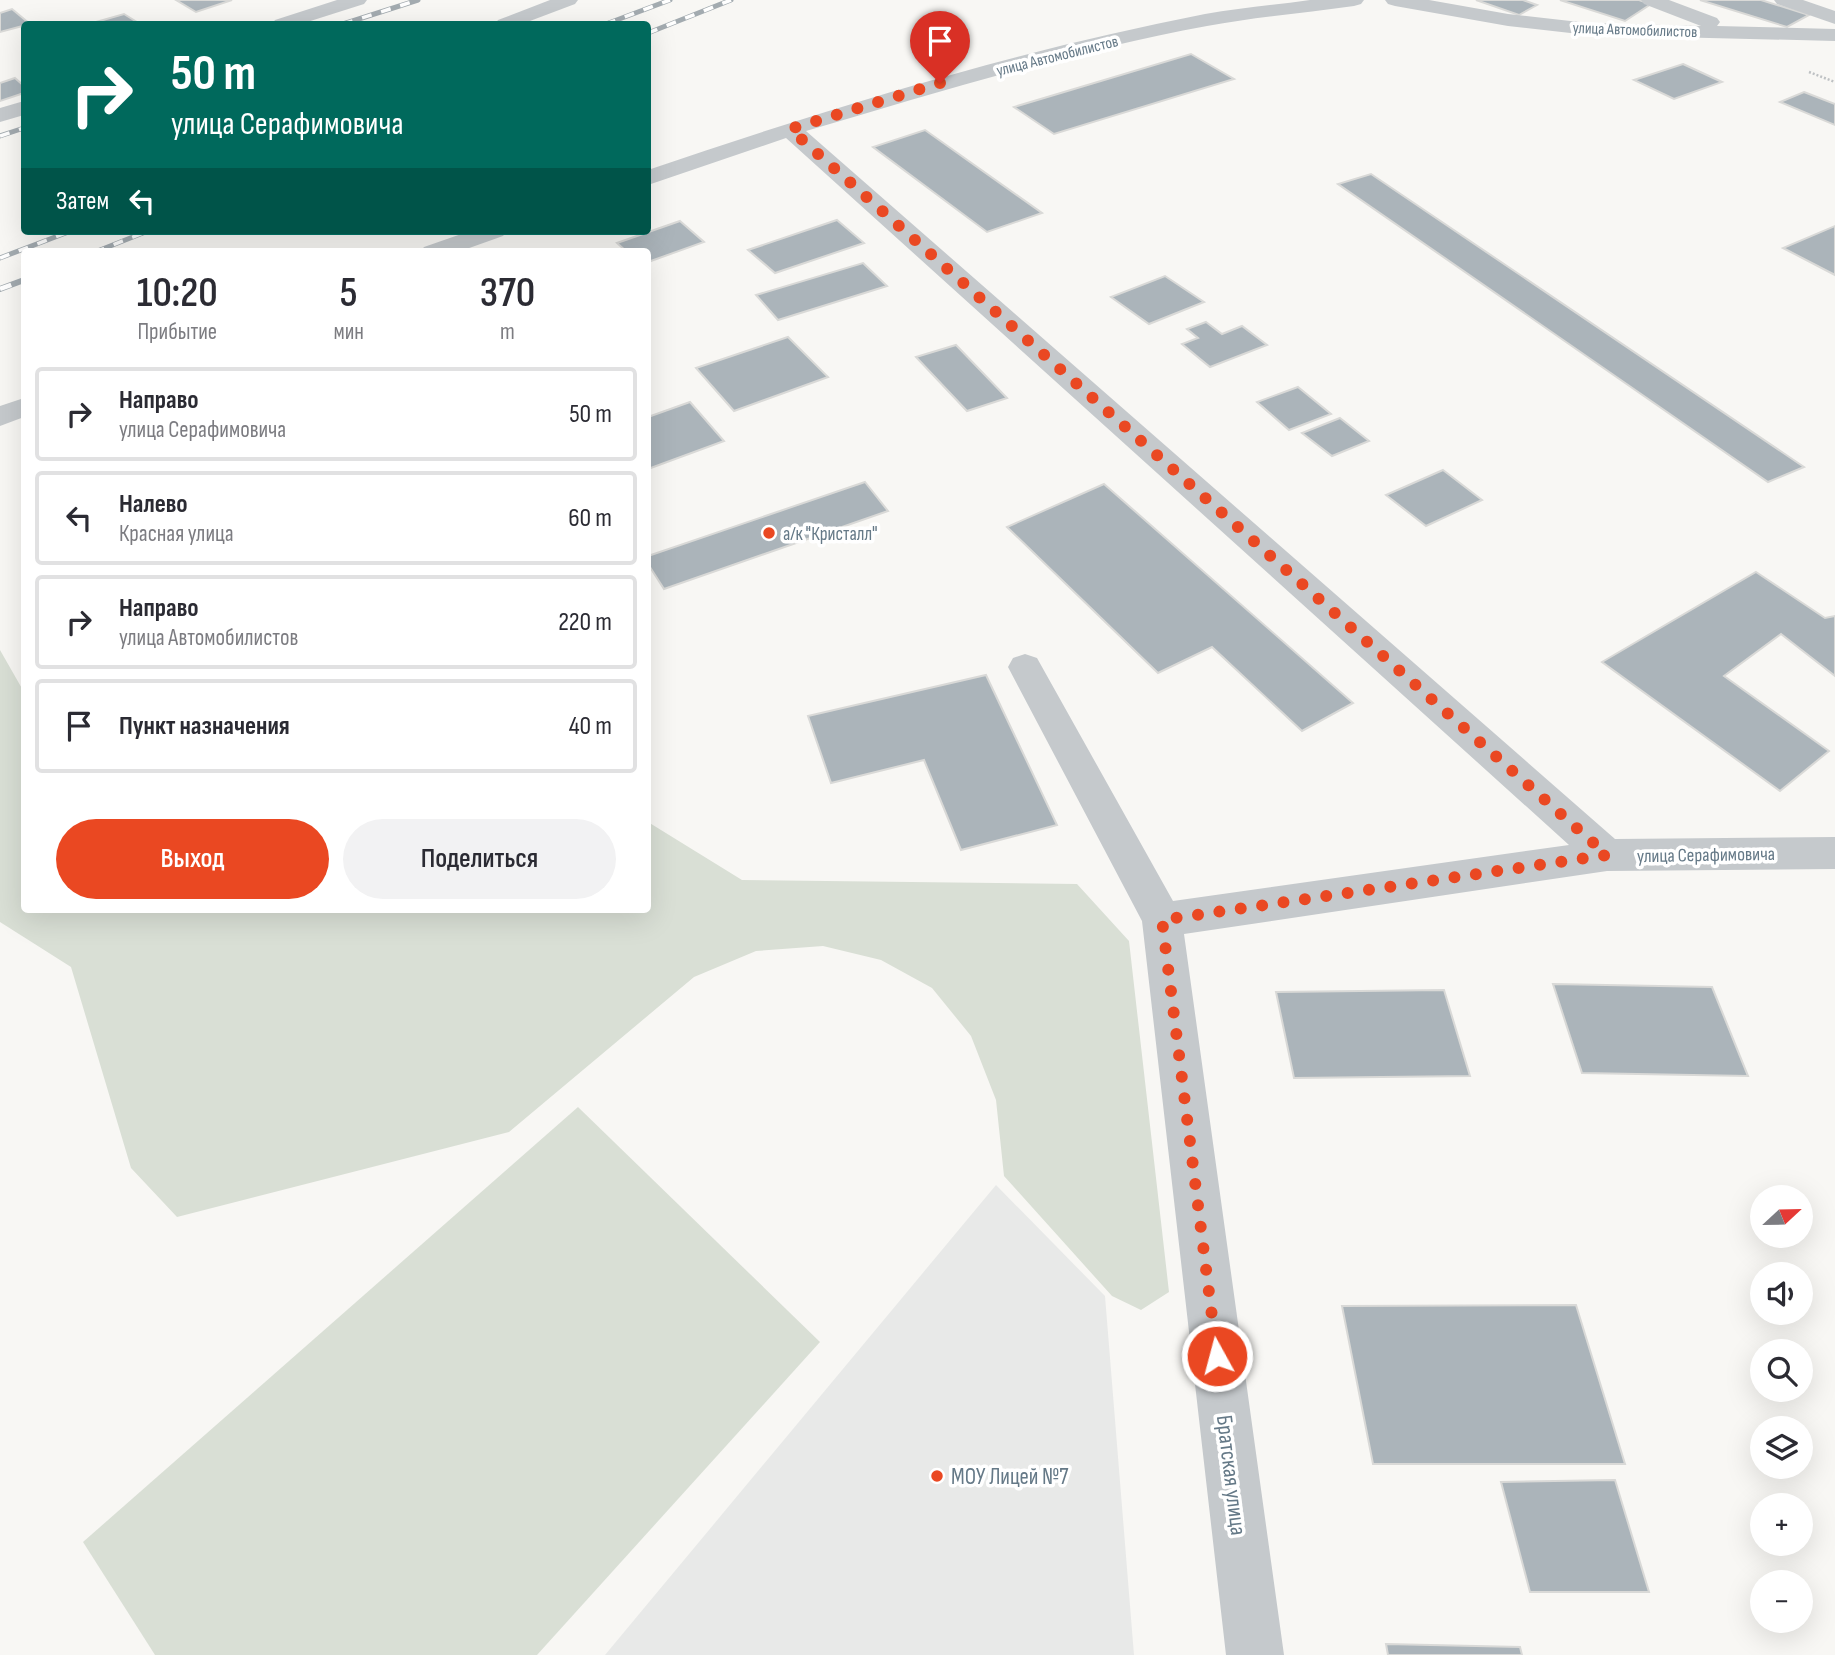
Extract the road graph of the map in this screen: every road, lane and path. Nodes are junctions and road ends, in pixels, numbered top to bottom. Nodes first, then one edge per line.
1 (357, 0) edge
2 (568, 0) edge
3 (1234, 0) edge
4 (1354, 0) edge
5 (1395, 0) edge
6 (1651, 0) edge
7 (1784, 0) edge
8 (1835, 18) edge
9 (1207, 20) junction
10 (291, 21) edge
11 (513, 21) edge
12 (1738, 33) junction
13 (1835, 36) edge
14 (21, 109) edge
15 (0, 116) edge
16 (790, 129) junction
17 (651, 177) edge
18 (482, 235) edge
19 (445, 248) edge
20 (21, 408) edge
21 (0, 417) edge
22 (1026, 667) dead end
23 (1835, 853) edge
24 (1607, 855) junction
25 (1162, 920) junction
26 (1255, 1655) edge

1 - 10 street
2 - 11 street
3 - 9 street
4 - 9 street, улица Автомобилистов
5 - 12 street, улица Автомобилистов
6 - 12 street
7 - 8 street
9 - 16 street, улица Автомобилистов
12 - 13 street, улица Автомобилистов
14 - 15 street
16 - 17 street, улица Автомобилистов
16 - 24 street
18 - 19 street
20 - 21 street
22 - 25 street
23 - 24 street, улица Серафимовича
24 - 25 street, улица Серафимовича
25 - 26 street, Братская улица

